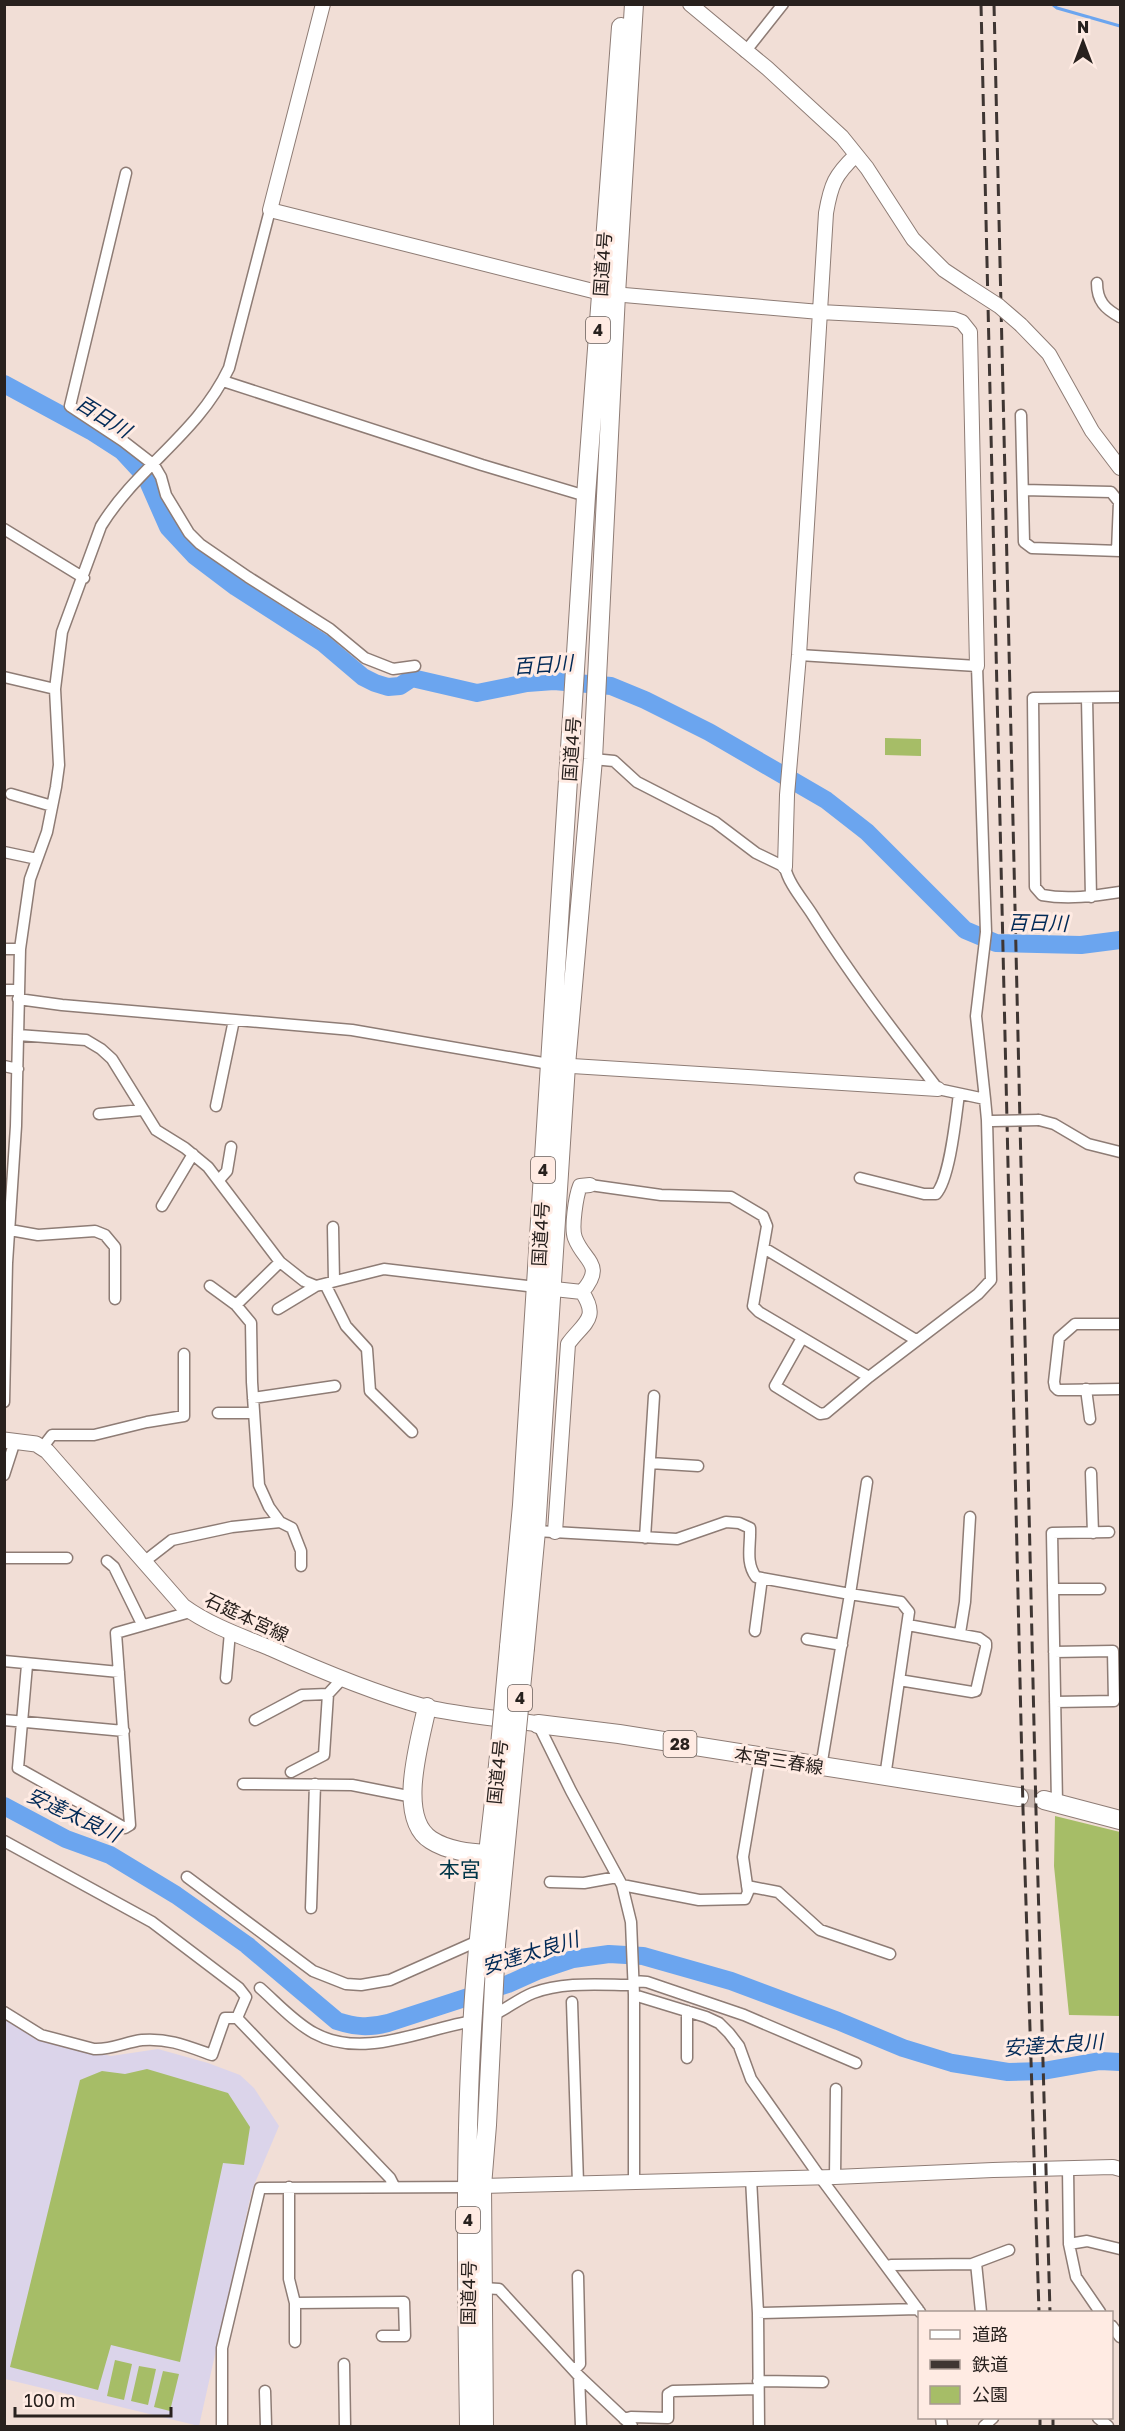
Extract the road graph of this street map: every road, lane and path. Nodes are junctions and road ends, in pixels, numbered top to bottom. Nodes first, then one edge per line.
1 (323, 4) edge
2 (623, 4) edge
3 (634, 4) edge
4 (690, 4) edge
5 (783, 4) edge
6 (745, 52) junction
7 (856, 155) junction
8 (126, 173) dead end
9 (270, 210) junction
10 (1097, 283) dead end
11 (608, 293) junction
12 (820, 312) junction
13 (1120, 317) edge
14 (223, 381) junction
15 (1021, 415) dead end
16 (152, 467) junction
17 (1120, 468) edge
18 (1023, 490) junction
19 (586, 496) junction
20 (4, 529) edge
21 (1119, 551) edge
22 (84, 578) junction
23 (799, 655) junction
24 (415, 666) dead end
25 (977, 666) junction
26 (4, 677) edge
27 (55, 690) junction
28 (1120, 697) edge
29 (1087, 698) junction
30 (593, 759) junction
31 (11, 794) dead end
32 (52, 806) junction
33 (4, 852) edge
34 (37, 860) junction
35 (785, 867) junction
36 (1120, 892) edge
37 (1091, 897) junction
38 (4, 949) edge
39 (20, 949) junction
40 (4, 990) edge
41 (18, 995) junction
42 (234, 1020) junction
43 (18, 1035) junction
44 (558, 1065) junction
45 (4, 1066) edge
46 (18, 1069) junction
47 (938, 1089) junction
48 (959, 1094) junction
49 (985, 1099) junction
50 (216, 1106) dead end
51 (142, 1110) junction
52 (99, 1114) dead end
53 (990, 1120) junction
54 (231, 1147) dead end
55 (1120, 1152) edge
56 (193, 1154) junction
57 (860, 1178) dead end
58 (219, 1180) junction
59 (591, 1185) joint
60 (9, 1198) edge
61 (162, 1206) dead end
62 (333, 1227) dead end
63 (10, 1230) junction
64 (764, 1248) junction
65 (280, 1262) junction
66 (325, 1284) junction
67 (210, 1286) dead end
68 (544, 1288) junction
69 (582, 1292) junction
70 (116, 1299) dead end
71 (236, 1305) junction
72 (278, 1309) dead end
73 (1120, 1324) edge
74 (802, 1338) junction
75 (916, 1340) junction
76 (184, 1354) dead end
77 (5, 1373) edge
78 (869, 1377) junction
79 (334, 1386) dead end
80 (1086, 1389) junction
81 (1120, 1389) edge
82 (654, 1396) dead end
83 (254, 1398) junction
84 (4, 1402) edge
85 (218, 1413) dead end
86 (254, 1413) junction
87 (1090, 1419) dead end
88 (412, 1432) dead end
89 (10, 1441) edge
90 (42, 1448) junction
91 (650, 1463) junction
92 (698, 1466) dead end
93 (1091, 1473) dead end
94 (4, 1475) edge
95 (867, 1482) dead end
96 (970, 1517) dead end
97 (280, 1522) junction
98 (536, 1531) junction
99 (555, 1532) junction
100 (1109, 1532) dead end
101 (1093, 1533) junction
102 (645, 1538) junction
103 (4, 1558) edge
104 (67, 1558) dead end
105 (107, 1561) dead end
106 (145, 1561) junction
107 (301, 1566) dead end
108 (762, 1578) junction
109 (1053, 1589) junction
110 (1100, 1589) dead end
111 (850, 1594) junction
112 (190, 1612) junction
113 (142, 1624) junction
114 (908, 1624) junction
115 (755, 1631) dead end
116 (230, 1632) junction
117 (960, 1633) junction
118 (807, 1639) dead end
119 (843, 1645) junction
120 (517, 1647) junction
121 (1054, 1652) junction
122 (4, 1661) edge
123 (27, 1665) junction
124 (119, 1672) junction
125 (226, 1678) dead end
126 (341, 1680) junction
127 (899, 1680) junction
128 (328, 1694) junction
129 (1055, 1702) junction
130 (427, 1707) junction
131 (4, 1720) edge
132 (255, 1720) dead end
133 (22, 1721) junction
134 (538, 1724) junction
135 (124, 1731) junction
136 (760, 1757) junction
137 (821, 1767) junction
138 (291, 1772) dead end
139 (885, 1777) junction
140 (243, 1784) dead end
141 (315, 1784) junction
142 (413, 1797) junction
143 (1019, 1797) tunnel mouth
144 (1050, 1802) joint
145 (1120, 1820) edge
146 (4, 1841) edge
147 (497, 1854) junction
148 (187, 1877) dead end
149 (620, 1881) junction
150 (550, 1882) dead end
151 (747, 1886) junction
152 (311, 1908) dead end
153 (485, 1944) junction
154 (890, 1954) dead end
155 (634, 1984) junction
156 (260, 1988) dead end
157 (573, 2002) dead end
158 (687, 2011) junction
159 (4, 2012) edge
160 (493, 2014) junction
161 (473, 2017) junction
162 (237, 2018) junction
163 (687, 2058) dead end
164 (856, 2063) dead end
165 (836, 2089) dead end
166 (1068, 2168) junction
167 (1120, 2169) edge
168 (820, 2177) junction
169 (835, 2177) junction
170 (751, 2178) junction
171 (634, 2182) junction
172 (578, 2184) junction
173 (394, 2186) junction
174 (289, 2187) junction
175 (475, 2187) junction
176 (1069, 2244) junction
177 (1120, 2249) edge
178 (1009, 2250) dead end
179 (976, 2263) junction
180 (887, 2267) junction
181 (578, 2277) dead end
182 (483, 2288) junction
183 (295, 2303) junction
184 (918, 2311) edge
185 (919, 2311) edge
186 (981, 2311) edge
187 (1099, 2311) edge
188 (758, 2313) junction
189 (382, 2336) dead end
190 (296, 2342) dead end
191 (344, 2364) dead end
192 (575, 2371) junction
193 (823, 2382) dead end
194 (758, 2385) junction
195 (265, 2391) dead end
196 (628, 2423) edge
197 (222, 2427) edge
198 (266, 2427) edge
199 (345, 2427) edge
200 (469, 2427) edge
201 (484, 2427) edge
202 (581, 2427) edge
203 (759, 2427) edge

1 - 9 street
2 - 11 main road, 国道4号 / 4
3 - 11 main road, 国道4号 / 4
4 - 6 street
5 - 6 street
6 - 7 street
7 - 12 street
7 - 17 street, bridge
8 - 16 street
9 - 11 street
9 - 14 street
10 - 13 street
11 - 12 street
11 - 19 main road, 国道4号 / 4
11 - 30 main road, 国道4号 / 4
12 - 23 street
12 - 25 street
14 - 16 street
14 - 19 street
15 - 18 street
16 - 22 street
16 - 24 street
18 - 21 street
18 - 21 street
19 - 44 main road, 国道4号 / 4
20 - 22 street
22 - 27 street
23 - 25 street
23 - 35 street
25 - 49 street
26 - 27 street
27 - 32 street
28 - 29 street
29 - 37 street
29 - 37 street
30 - 35 street
30 - 44 main road, 国道4号 / 4
31 - 32 street
32 - 34 street
33 - 34 street
34 - 39 street
35 - 47 street
36 - 37 street
38 - 39 street
39 - 41 street
40 - 41 street
41 - 42 street
41 - 43 street
42 - 44 street
42 - 50 street
43 - 46 street
43 - 51 street
44 - 47 street
44 - 68 main road, 国道4号 / 4
45 - 46 street
46 - 60 street
47 - 48 street
48 - 49 street
48 - 57 street
49 - 53 street
51 - 52 street
51 - 56 street
53 - 55 street, bridge
53 - 75 street
54 - 58 street
56 - 58 street
56 - 61 street
58 - 65 street
59 - 64 street
59 - 69 street
60 - 63 street
62 - 66 street
63 - 70 street
63 - 77 street
64 - 74 street
64 - 75 street
65 - 66 street
65 - 71 street
66 - 68 street
66 - 72 street
66 - 88 street
67 - 71 street
68 - 69 street
68 - 98 main road, 国道4号 / 4
68 - 120 main road, 国道4号 / 4
69 - 99 street
71 - 83 street
73 - 80 street
74 - 78 street
74 - 78 street
75 - 78 street
76 - 90 street
77 - 84 street
79 - 83 street
80 - 81 street
80 - 87 street
82 - 91 street
83 - 86 street
85 - 86 street
86 - 97 street
89 - 90 main road, 石筵本宮線
89 - 94 street
90 - 106 main road, 石筵本宮線
91 - 92 street
91 - 102 street
93 - 101 street
95 - 111 street
96 - 117 street
97 - 106 street
97 - 107 street
98 - 99 street
98 - 120 main road, 国道4号 / 4
99 - 102 street
100 - 101 street
101 - 109 street
102 - 108 street
103 - 104 street
105 - 113 street
106 - 112 main road, 石筵本宮線
108 - 111 street
108 - 115 street
109 - 110 street
109 - 121 street
111 - 114 street
111 - 119 street
112 - 113 street
112 - 116 main road, 石筵本宮線
113 - 124 street
114 - 117 street
114 - 127 street
116 - 125 street
116 - 126 main road, 石筵本宮線
117 - 127 street
118 - 119 street
119 - 137 street
120 - 147 main road, 国道4号 / 4, bridge
121 - 129 street
121 - 129 street
122 - 123 street
123 - 124 street
123 - 133 street
124 - 135 street
126 - 128 street
126 - 130 main road, 石筵本宮線
127 - 139 street
128 - 132 street
128 - 138 street
129 - 144 street
130 - 134 main road, 石筵本宮線
130 - 142 main road
131 - 133 street
133 - 135 street
133 - 135 street
134 - 136 main road, 本宮三春線 / 28
134 - 149 street
136 - 137 main road, 本宮三春線 / 28
136 - 151 street
137 - 139 main road, 本宮三春線 / 28
139 - 143 main road, 本宮三春線 / 28
140 - 141 street
141 - 142 street
141 - 152 street
142 - 147 main road
144 - 145 main road
146 - 162 street
147 - 153 main road, 国道4号 / 4
148 - 153 street
149 - 150 street
149 - 151 street
149 - 155 street
151 - 154 street
153 - 160 main road, 国道4号 / 4
153 - 161 main road, 国道4号 / 4
155 - 158 street
155 - 160 street
155 - 164 street
155 - 171 street
156 - 161 street
157 - 172 street
158 - 163 street
158 - 168 street
159 - 162 street
160 - 175 main road, 国道4号 / 4
161 - 175 main road, 国道4号 / 4
162 - 173 street
165 - 169 street
166 - 167 street
166 - 169 street
166 - 176 street
168 - 169 street
168 - 170 street
168 - 180 street
170 - 171 street
170 - 188 street
171 - 172 street
172 - 175 street
173 - 174 street
173 - 175 street
174 - 183 street
174 - 197 street
175 - 182 main road, 国道4号 / 4
175 - 200 main road, 国道4号 / 4
176 - 177 street
176 - 187 street
178 - 179 street
179 - 180 street
179 - 186 street
180 - 185 street
181 - 192 street
182 - 192 street
182 - 201 main road, 国道4号 / 4
183 - 189 street
183 - 190 street
184 - 188 street
188 - 194 street
191 - 199 street
192 - 196 street
192 - 202 street
193 - 194 street
194 - 196 street
194 - 203 street
195 - 198 street

